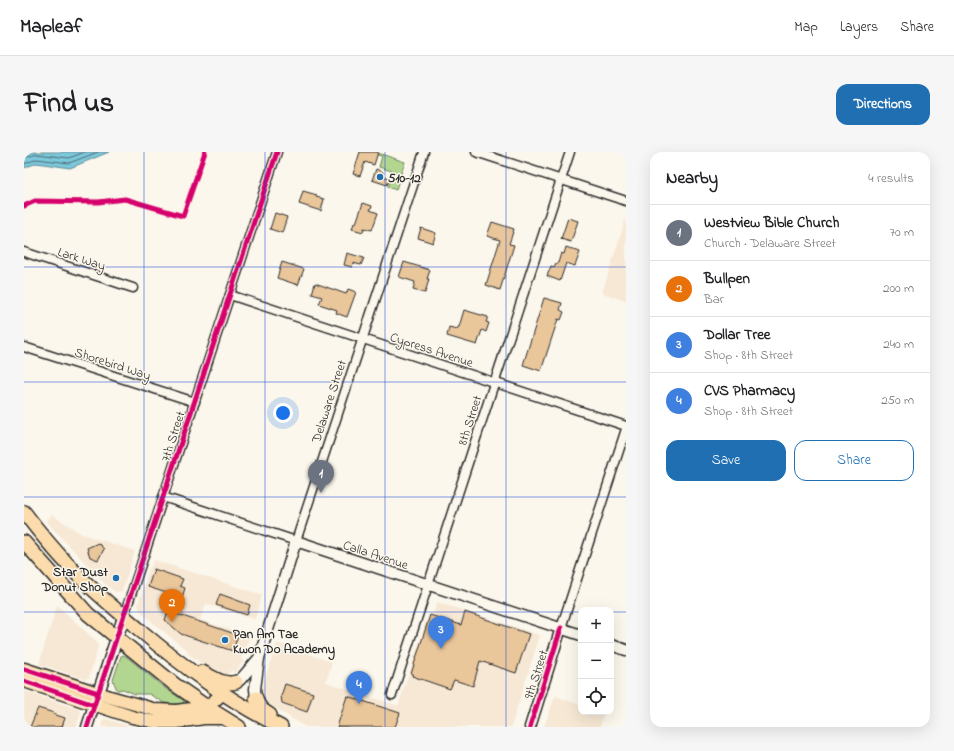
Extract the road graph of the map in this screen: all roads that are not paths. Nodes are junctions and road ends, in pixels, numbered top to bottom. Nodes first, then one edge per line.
1 (277, 152) edge
2 (424, 152) edge
3 (476, 152) edge
4 (570, 152) edge
5 (561, 180) junction
6 (626, 201) edge
7 (24, 252) edge
8 (133, 288) dead end
9 (230, 296) junction
10 (362, 339) junction
11 (24, 347) edge
12 (494, 382) junction
13 (195, 402) junction
14 (626, 426) edge
15 (626, 429) edge
16 (163, 497) junction
17 (24, 512) edge
18 (296, 541) junction
19 (24, 542) edge
20 (427, 584) junction
21 (124, 616) junction
22 (561, 628) junction
23 (578, 634) edge
24 (116, 637) junction
25 (614, 646) edge
26 (626, 650) edge
27 (259, 658) junction
28 (183, 665) junction
29 (27, 676) edge
30 (236, 682) joint
31 (222, 694) junction
32 (392, 695) dead end
33 (256, 698) joint
34 (96, 699) junction
35 (207, 707) junction
36 (234, 724) edge
37 (87, 727) edge
38 (281, 727) edge
39 (285, 727) edge
40 (530, 727) edge

1 - 9 street, 7th Street
2 - 10 street, Delaware Street
3 - 5 street
4 - 5 street, 8th Street
5 - 6 street
5 - 12 street, 8th Street
7 - 8 street, Lark Way
9 - 10 street, Cypress Avenue
9 - 13 street, 7th Street
10 - 12 street, Cypress Avenue
10 - 18 street, Delaware Street
11 - 13 street, Shorebird Way
12 - 14 street, Cypress Avenue
12 - 20 street, 8th Street
13 - 16 street, 7th Street
15 - 22 street, 9th Street
16 - 18 street, Calla Avenue
16 - 21 street, 7th Street
17 - 21 highway
18 - 20 street, Calla Avenue
18 - 27 street, Delaware Street
19 - 24 highway
20 - 22 street, Calla Avenue
20 - 32 street, 8th Street
21 - 24 main road, 7th Street
21 - 28 highway
22 - 23 street, Calla Avenue
22 - 40 street, 9th Street
24 - 34 main road, 7th Street
24 - 35 highway
25 - 26 street
27 - 30 street, Delaware Street
27 - 33 street, Delaware Street
28 - 30 highway
28 - 31 highway
29 - 34 main road
31 - 35 main road
31 - 38 highway
33 - 39 highway
34 - 35 main road
34 - 36 main road
34 - 37 street, 7th Street
35 - 36 highway

